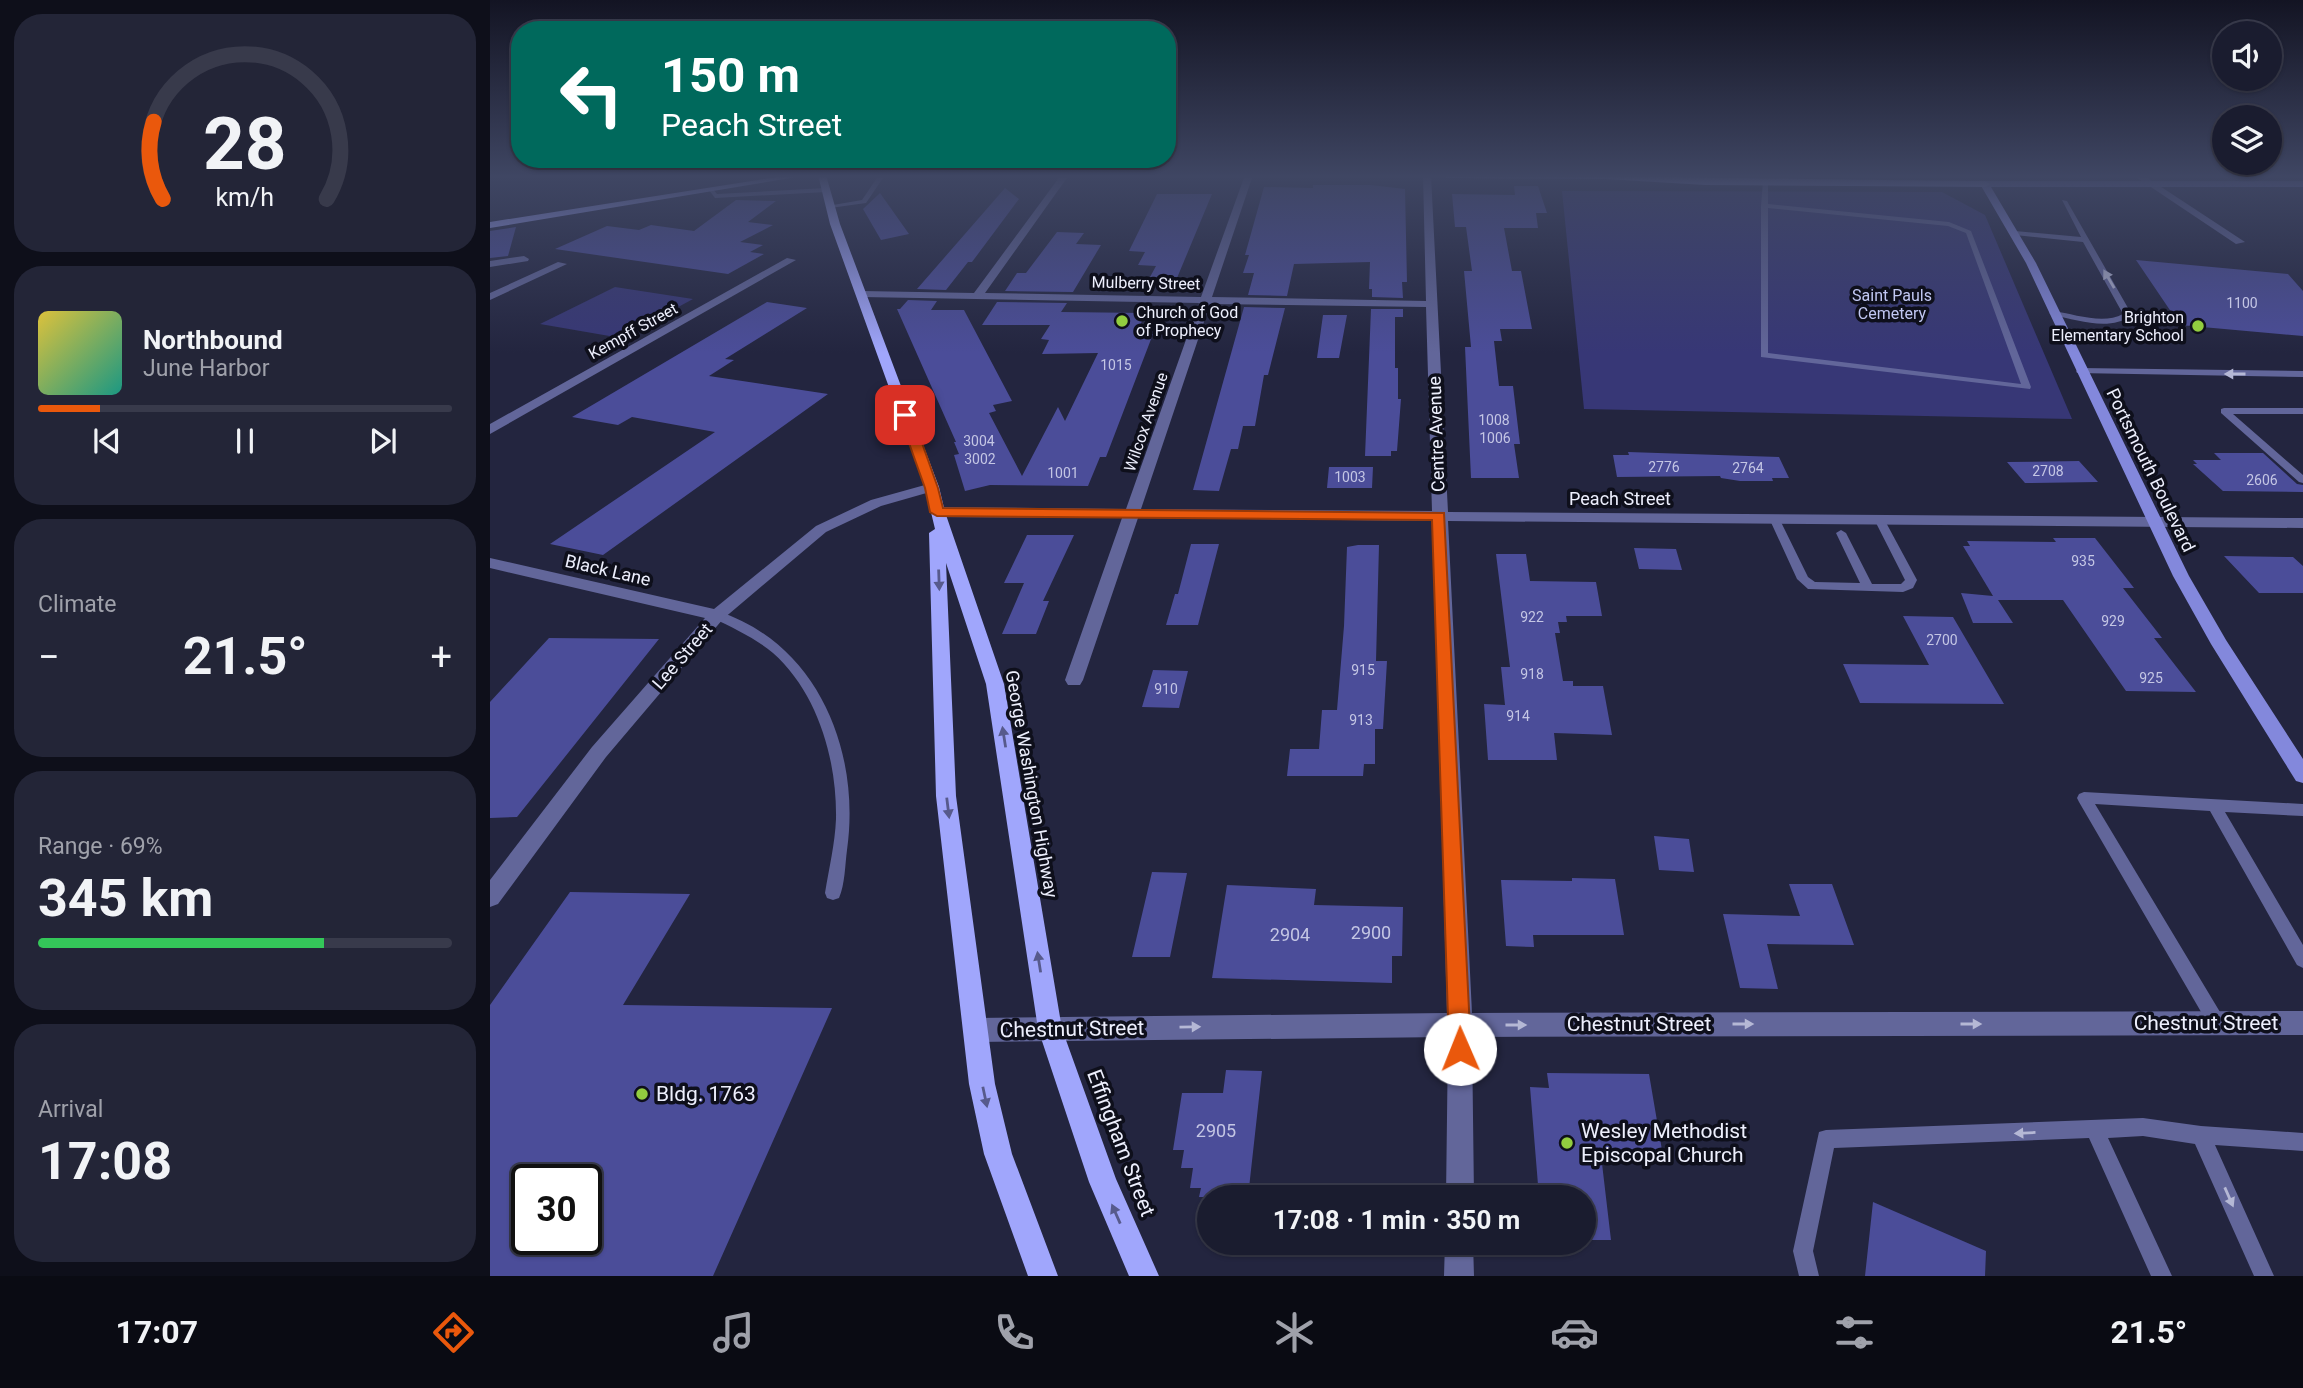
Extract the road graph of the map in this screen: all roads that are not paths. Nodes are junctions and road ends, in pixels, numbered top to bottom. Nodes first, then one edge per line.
1 (840, 235) edge
2 (1022, 235) edge
3 (1229, 235) edge
4 (1428, 235) edge
5 (1765, 235) edge
6 (1970, 235) edge
7 (2016, 235) edge
8 (2031, 235) edge
9 (2083, 235) edge
10 (2228, 235) edge
11 (2086, 240) junction
12 (2240, 242) dead end
13 (524, 259) dead end
14 (791, 260) dead end
15 (490, 264) edge
16 (562, 264) dead end
17 (862, 294) junction
18 (977, 296) junction
19 (490, 297) edge
20 (1208, 300) junction
21 (1430, 304) junction
22 (2053, 313) junction
23 (2080, 371) junction
24 (2303, 374) edge
25 (2303, 411) edge
26 (490, 430) edge
27 (2303, 480) edge
28 (932, 488) junction
29 (937, 512) junction
30 (1133, 514) junction
31 (1439, 516) junction
32 (1774, 518) junction
33 (1879, 519) junction
34 (2154, 521) junction
35 (2303, 523) edge
36 (1841, 533) dead end
37 (490, 563) edge
38 (1868, 587) junction
39 (717, 615) junction
40 (1074, 680) dead end
41 (2303, 775) edge
42 (2214, 804) junction
43 (2303, 810) edge
44 (833, 893) dead end
45 (490, 897) edge
46 (2303, 960) edge
47 (2217, 1023) junction
48 (2303, 1023) edge
49 (1460, 1025) junction
50 (1050, 1029) junction
51 (975, 1030) junction
52 (2094, 1129) junction
53 (2201, 1135) junction
54 (2303, 1142) edge
55 (1460, 1185) edge
56 (1459, 1255) edge
57 (1039, 1268) edge
58 (1144, 1276) edge
59 (1459, 1276) edge
60 (1809, 1276) edge
61 (2162, 1276) edge
62 (2264, 1276) edge

1 - 17 main road, George Washington Highway
2 - 18 street
3 - 20 street, Wilcox Avenue
4 - 21 street, Centre Avenue
5 - 6 lane
7 - 22 main road, Portsmouth Boulevard
8 - 11 lane
9 - 11 lane
10 - 12 street
22 -> 11 lane
13 - 15 street
14 - 26 street, Kempff Street
16 - 19 street
17 - 18 street, Mulberry Street
17 - 28 main road, George Washington Highway
18 - 20 street, Mulberry Street
20 - 21 street, Mulberry Street
20 - 30 street, Wilcox Avenue
21 - 31 street, Centre Avenue
22 - 23 main road, Portsmouth Boulevard
24 -> 23 lane
23 - 34 main road, Portsmouth Boulevard
25 - 27 lane
28 - 29 main road, George Washington Highway
28 - 39 street, Lee Street
29 - 30 street, Peach Street
50 -> 29 main road, George Washington Highway
29 -> 51 main road, George Washington Highway
30 - 31 street, Peach Street
30 - 40 street, Wilcox Avenue
31 - 32 street, Peach Street
31 - 49 street, Centre Avenue
32 - 33 street, Peach Street
32 - 38 lane
33 - 34 street, Peach Street
33 - 38 lane
34 - 35 street, Peach Street
34 - 41 main road, Portsmouth Boulevard
36 - 38 lane
37 - 39 street, Black Lane
39 - 44 lane
39 - 45 street, Lee Street
42 - 43 lane
42 - 46 lane
42 - 47 lane
47 - 48 street, Chestnut Street
49 -> 47 street, Chestnut Street
50 -> 49 street, Chestnut Street
49 - 55 street, Centre Avenue
50 - 51 street, Chestnut Street
58 -> 50 main road, Effingham Street
51 -> 57 main road
52 - 53 lane
52 -> 60 lane
52 - 61 lane
53 - 54 lane
53 -> 62 lane
56 - 59 street

